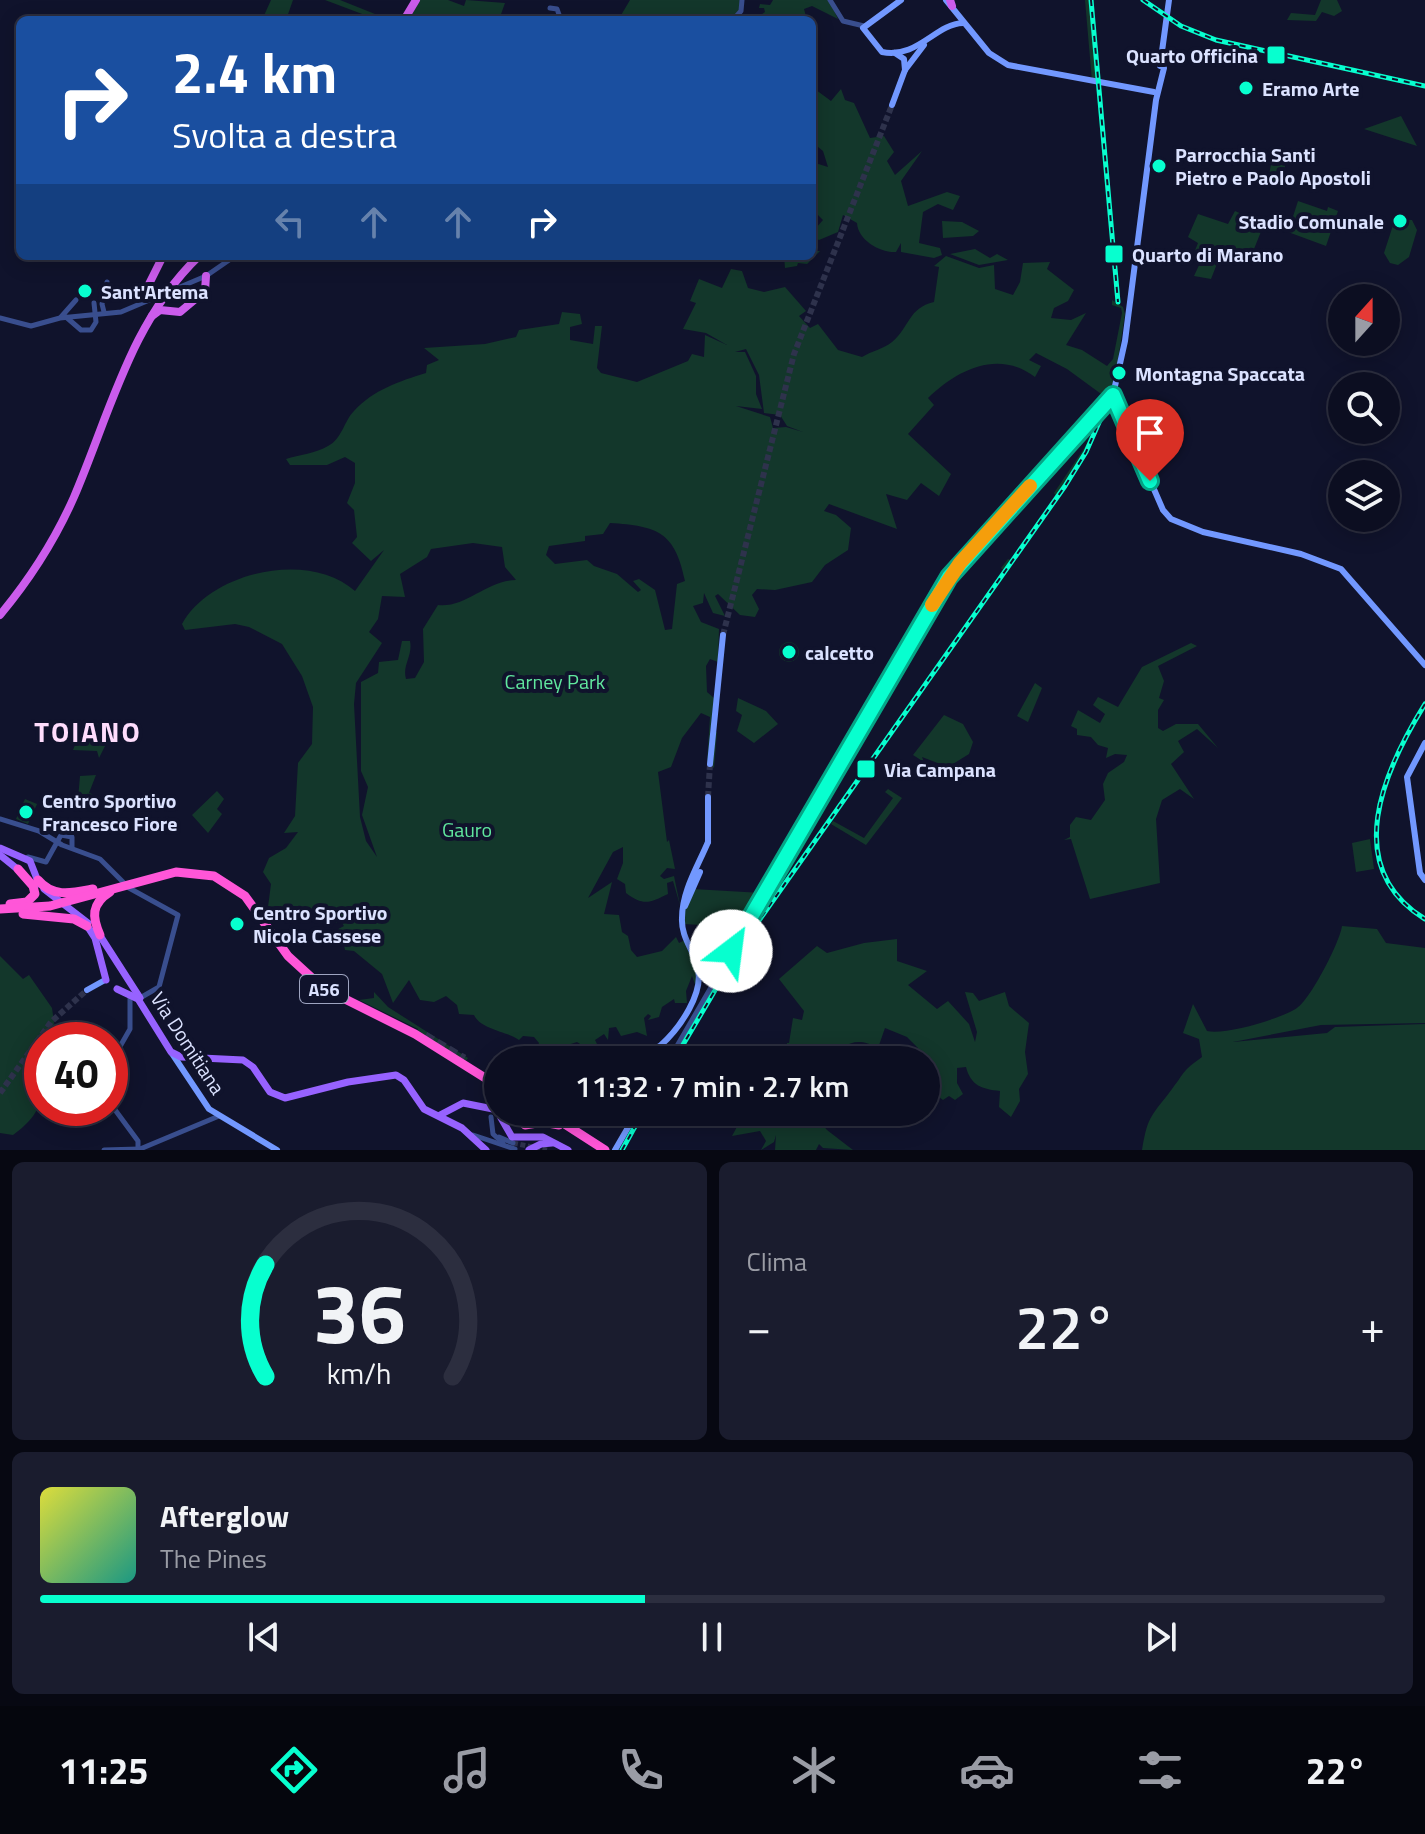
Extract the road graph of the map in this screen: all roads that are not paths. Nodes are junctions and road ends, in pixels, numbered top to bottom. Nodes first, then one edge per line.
1 (830, 0) edge
2 (901, 0) edge
3 (1169, 0) edge
4 (951, 5) edge
5 (550, 8) dead end
6 (560, 16) edge
7 (963, 23) junction
8 (952, 24) junction
9 (861, 27) junction
10 (925, 44) junction
11 (895, 53) junction
12 (905, 70) junction
13 (1155, 92) junction
14 (892, 105) tunnel mouth
15 (162, 260) edge
16 (182, 260) edge
17 (192, 260) edge
18 (194, 260) edge
19 (231, 260) edge
20 (179, 272) junction
21 (196, 280) joint
22 (207, 281) junction
23 (107, 282) dead end
24 (169, 291) junction
25 (151, 295) junction
26 (76, 300) dead end
27 (95, 306) dead end
28 (104, 312) junction
29 (170, 312) junction
30 (83, 314) junction
31 (63, 317) junction
32 (0, 318) edge
33 (148, 319) junction
34 (79, 327) junction
35 (1113, 395) junction
36 (0, 613) edge
37 (723, 635) tunnel mouth
38 (1425, 665) edge
39 (1425, 743) edge
40 (710, 764) tunnel mouth
41 (708, 797) tunnel mouth
42 (0, 819) edge
43 (57, 839) junction
44 (708, 842) junction
45 (71, 847) junction
46 (0, 848) edge
47 (12, 853) junction
48 (0, 855) edge
49 (20, 871) junction
50 (39, 879) junction
51 (1425, 880) edge
52 (126, 884) junction
53 (0, 907) edge
54 (75, 914) junction
55 (682, 915) junction
56 (95, 932) junction
57 (108, 947) junction
58 (97, 949) junction
59 (127, 979) junction
60 (104, 980) joint
61 (87, 990) tunnel mouth
62 (136, 996) junction
63 (417, 1031) tunnel mouth
64 (128, 1032) edge
65 (666, 1046) edge
66 (674, 1046) edge
67 (181, 1057) junction
68 (467, 1061) tunnel mouth
69 (484, 1074) edge
70 (484, 1076) edge
71 (484, 1109) edge
72 (447, 1115) junction
73 (217, 1118) junction
74 (127, 1126) edge
75 (496, 1126) edge
76 (504, 1126) edge
77 (562, 1126) edge
78 (629, 1126) edge
79 (566, 1127) joint
80 (469, 1132) junction
81 (524, 1138) junction
82 (512, 1146) edge
83 (595, 1146) edge
84 (142, 1147) edge
85 (565, 1148) edge
86 (104, 1150) edge
87 (277, 1150) edge
88 (486, 1150) edge
89 (529, 1150) edge
90 (605, 1150) edge
91 (615, 1150) edge

1 - 9 street
2 - 9 main road
3 - 13 main road
4 - 7 main road
4 - 8 main road
5 - 6 street
7 - 8 main road
7 - 13 main road
8 - 10 main road
9 - 11 main road
10 - 11 main road
10 - 12 main road
11 - 12 main road
12 - 14 main road
13 - 35 main road
15 - 25 highway
16 - 20 highway
17 - 20 highway
18 - 24 highway
19 - 22 street
20 - 36 highway
21 - 22 highway
21 - 24 street
22 - 29 highway
23 - 28 street
24 - 25 street
24 - 29 highway
24 - 33 highway
25 - 28 street
26 - 31 street
27 - 34 street
28 - 30 street
29 - 33 highway
30 - 31 street
30 - 34 street
31 - 32 street
31 - 34 street
33 - 36 highway
35 - 38 main road
35 - 66 street
37 - 40 main road
39 - 51 main road
41 - 44 main road
42 - 43 street
43 - 45 street
43 - 45 street
43 - 47 street
44 - 55 main road
44 - 55 main road
45 - 62 street
46 - 47 main road
47 - 50 main road
48 - 49 main road
49 - 50 main road
49 - 50 main road
49 - 53 highway
50 - 52 highway
50 - 54 main road
52 - 53 highway, A56
52 - 56 highway
52 - 63 highway, A56
52 - 70 highway, A56
53 - 56 highway
54 - 56 main road
54 - 56 main road
55 - 65 main road
56 - 57 main road, Via Domitiana
56 - 58 main road
57 - 58 main road
57 - 59 main road, Via Domitiana
58 - 60 main road
59 - 62 main road, Via Domitiana
59 - 62 main road
60 - 61 main road
62 - 64 street
62 - 67 main road, Via Domitiana
67 - 72 main road
67 - 73 main road, Via Domitiana
67 - 73 main road, Via Domitiana
68 - 69 highway, A56
71 - 72 main road
72 - 80 main road
73 - 84 street
73 - 87 main road
74 - 84 street
75 - 82 street
76 - 81 main road
77 - 79 highway
78 - 91 main road
79 - 83 highway
80 - 82 street
80 - 88 main road
81 - 85 main road
81 - 89 main road
83 - 90 highway
84 - 86 street
85 - 89 main road

